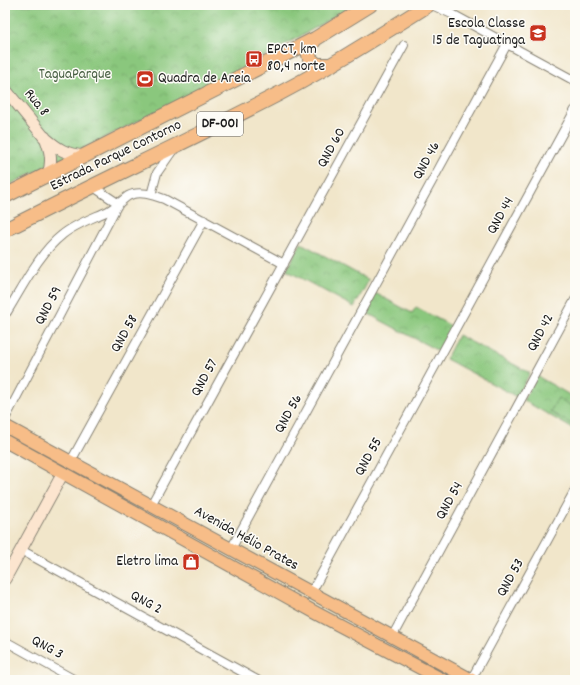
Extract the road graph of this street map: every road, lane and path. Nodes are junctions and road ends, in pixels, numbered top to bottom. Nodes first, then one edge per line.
1 (370, 5) edge
2 (428, 5) edge
3 (432, 5) edge
4 (449, 5) edge
5 (454, 15) junction
6 (315, 39) junction
7 (507, 44) junction
8 (404, 45) dead end
9 (331, 65) junction
10 (575, 81) edge
11 (5, 89) edge
12 (575, 110) edge
13 (44, 137) junction
14 (176, 145) junction
15 (84, 156) junction
16 (48, 174) junction
17 (92, 186) junction
18 (151, 195) junction
19 (5, 196) edge
20 (118, 205) junction
21 (204, 220) junction
22 (5, 230) edge
23 (284, 264) junction
24 (371, 293) joint
25 (575, 300) edge
26 (7, 312) dead end
27 (452, 335) joint
28 (533, 378) joint
29 (5, 419) edge
30 (5, 426) edge
31 (5, 441) edge
32 (71, 461) junction
33 (63, 473) junction
34 (575, 490) edge
35 (152, 505) junction
36 (231, 548) junction
37 (21, 550) junction
38 (218, 558) junction
39 (277, 575) junction
40 (5, 580) edge
41 (311, 593) junction
42 (392, 637) junction
43 (5, 641) edge
44 (75, 680) edge
45 (257, 680) edge
46 (443, 680) edge
47 (471, 680) edge

1 - 6 highway, Estrada Parque Contorno / DF-001
2 - 9 highway, Estrada Parque Contorno / DF-001
3 - 5 street
4 - 5 street
5 - 7 street
6 - 9 highway
6 - 15 highway, Estrada Parque Contorno / DF-001
7 - 10 street
7 - 24 street, QND 46
8 - 23 street, QND 60
9 - 14 highway, Estrada Parque Contorno / DF-001
11 - 13 street, Rua 8
12 - 27 street, QND 44
13 - 15 street
13 - 16 street
14 - 17 highway, Estrada Parque Contorno / DF-001
14 - 18 street
15 - 16 highway, Estrada Parque Contorno / DF-001
16 - 19 highway, Estrada Parque Contorno / DF-001
17 - 20 street
17 - 22 highway, Estrada Parque Contorno / DF-001
18 - 20 street
18 - 21 street
20 - 26 street
20 - 29 street, QND 59
21 - 23 street
21 - 32 street, QND 58
23 - 35 street, QND 57
24 - 36 street, QND 56
25 - 28 street, QND 42
27 - 41 street, QND 55
28 - 42 street, QND 54
30 - 32 main road, Avenida Hélio Prates
31 - 33 main road, Avenida Hélio Prates
32 - 35 main road, Avenida Hélio Prates
33 - 37 street
33 - 38 main road, Avenida Hélio Prates
34 - 47 street, QND 53
35 - 36 main road, Avenida Hélio Prates
36 - 39 main road, Avenida Hélio Prates
37 - 40 street
37 - 45 street, QNG 2
38 - 39 main road
38 - 46 main road, Avenida Hélio Prates
39 - 41 main road, Avenida Hélio Prates
41 - 42 main road, Avenida Hélio Prates
42 - 47 main road, Avenida Hélio Prates
43 - 44 street, QNG 3

